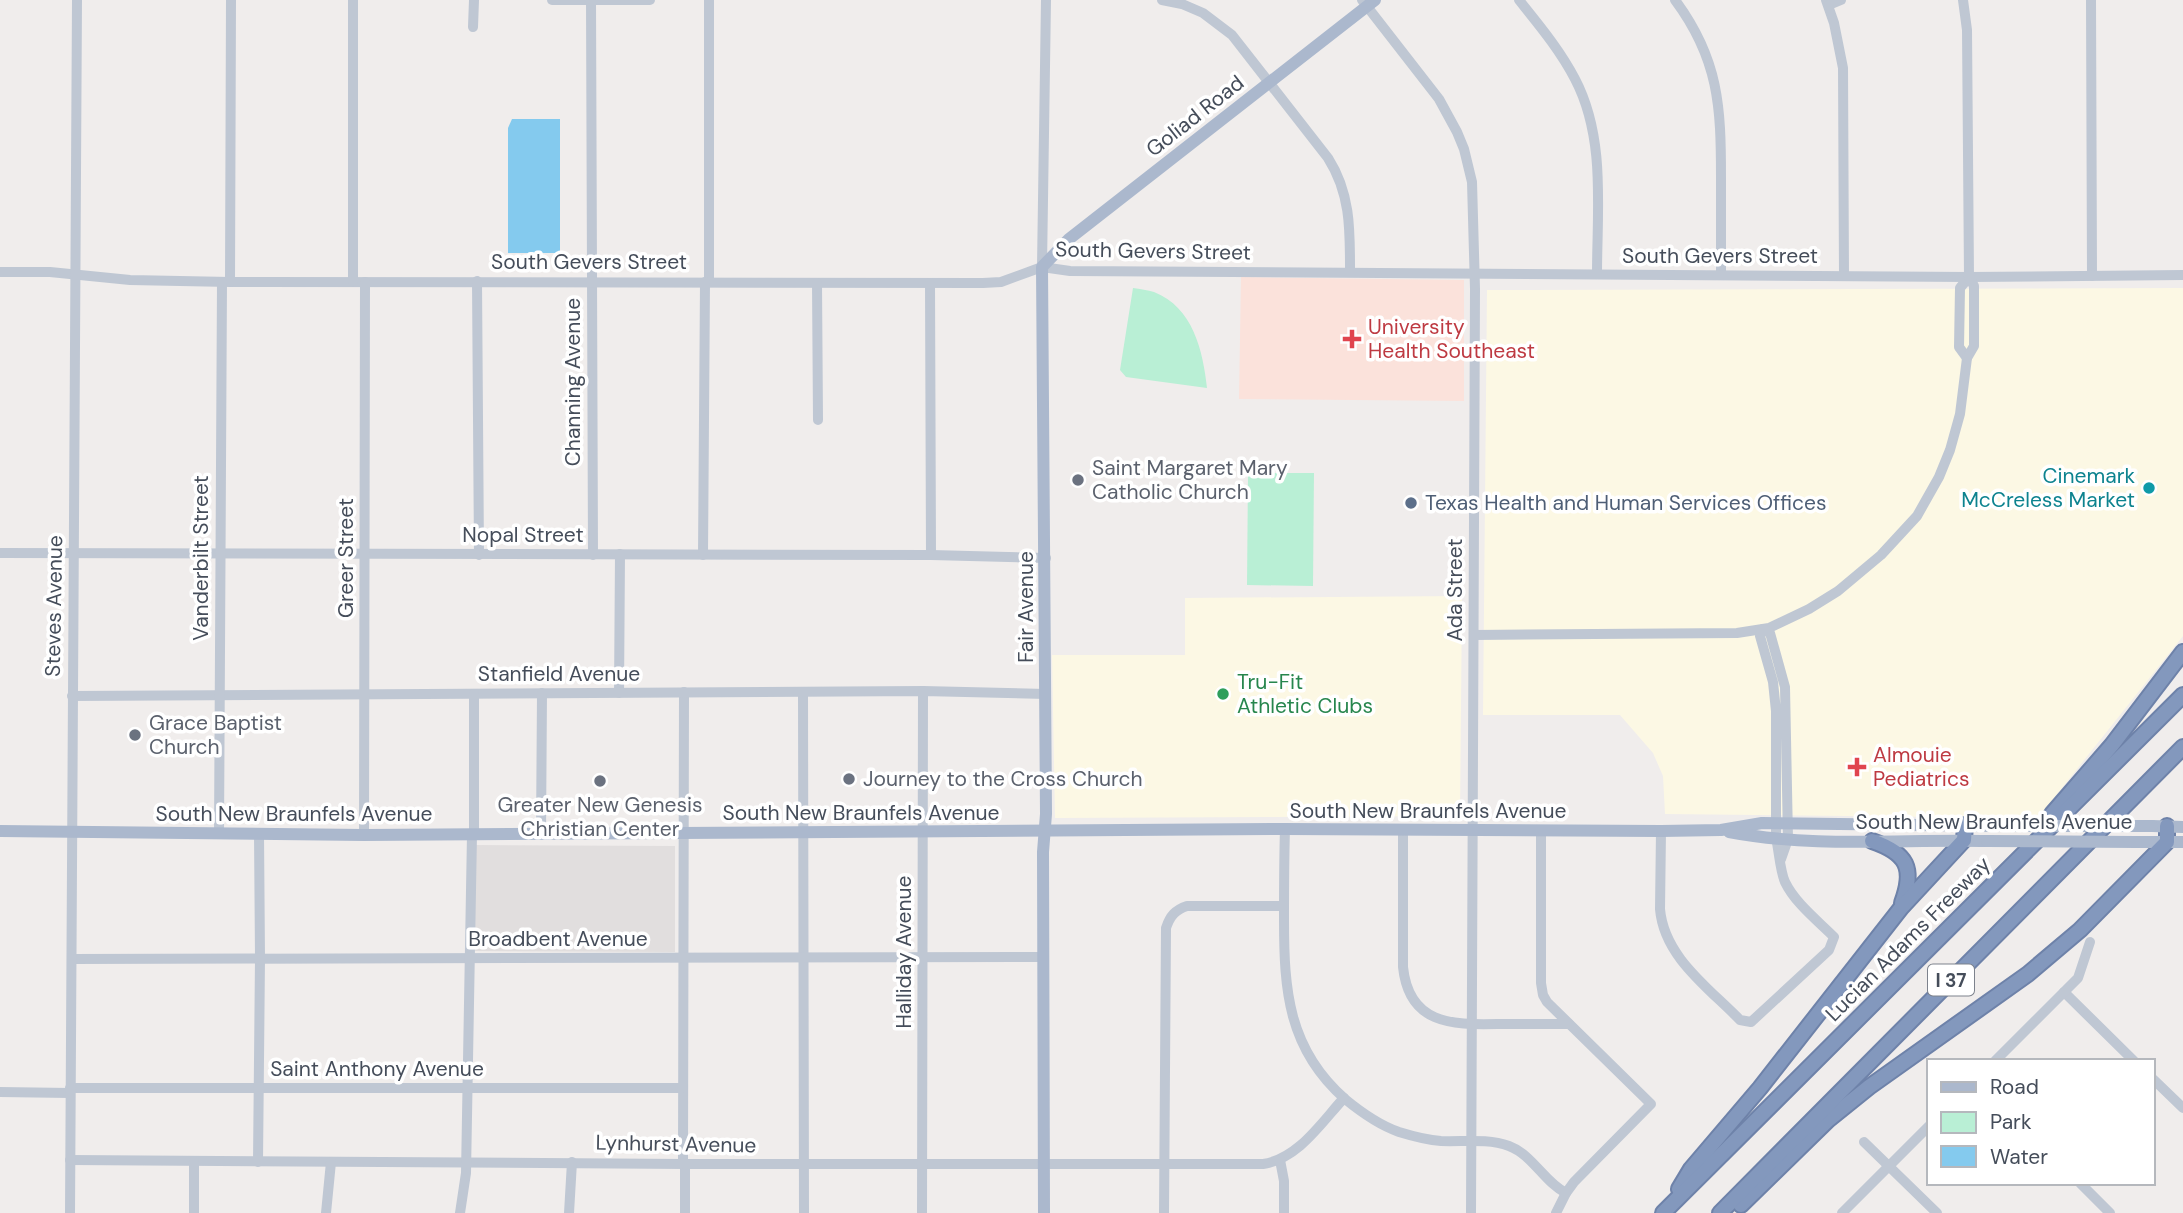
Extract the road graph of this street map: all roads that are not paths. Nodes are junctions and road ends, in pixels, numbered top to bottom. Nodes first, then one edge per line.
1 (77, 0) edge
2 (231, 0) edge
3 (353, 0) edge
4 (474, 0) edge
5 (552, 0) edge
6 (591, 0) edge
7 (650, 0) edge
8 (709, 0) edge
9 (1046, 0) edge
10 (1162, 0) edge
11 (1519, 0) edge
12 (1675, 0) edge
13 (1841, 0) edge
14 (1963, 0) edge
15 (2091, 0) edge
16 (1368, 2) edge
17 (1827, 2) edge
18 (473, 27) dead end
19 (1270, 82) junction
20 (1042, 267) junction
21 (0, 272) edge
22 (1350, 272) junction
23 (1475, 273) junction
24 (76, 274) junction
25 (1597, 274) junction
26 (1721, 275) junction
27 (2183, 275) edge
28 (1844, 276) junction
29 (1969, 276) junction
30 (2092, 276) junction
31 (477, 281) junction
32 (592, 281) junction
33 (707, 281) junction
34 (226, 282) junction
35 (353, 282) junction
36 (365, 282) junction
37 (930, 282) junction
38 (817, 283) junction
39 (818, 420) dead end
40 (0, 553) edge
41 (73, 554) junction
42 (365, 554) junction
43 (620, 554) junction
44 (220, 555) junction
45 (479, 555) junction
46 (593, 555) junction
47 (703, 555) junction
48 (931, 555) junction
49 (1046, 558) junction
50 (1763, 629) junction
51 (1474, 635) junction
52 (2183, 652) edge
53 (923, 691) junction
54 (684, 692) junction
55 (803, 692) junction
56 (542, 693) junction
57 (619, 693) junction
58 (474, 694) junction
59 (1046, 694) junction
60 (220, 695) junction
61 (365, 695) junction
62 (2183, 695) edge
63 (72, 696) junction
64 (2183, 747) edge
65 (1782, 824) junction
66 (1965, 825) junction
67 (2167, 827) junction
68 (2183, 827) edge
69 (1285, 830) junction
70 (1403, 830) junction
71 (1473, 830) junction
72 (1541, 830) junction
73 (1721, 830) junction
74 (0, 831) edge
75 (72, 831) junction
76 (1661, 831) junction
77 (803, 832) junction
78 (1045, 832) junction
79 (684, 833) junction
80 (923, 833) junction
81 (219, 834) junction
82 (259, 834) junction
83 (473, 834) junction
84 (541, 834) junction
85 (364, 835) junction
86 (1782, 839) junction
87 (1964, 840) junction
88 (1872, 841) junction
89 (2167, 842) junction
90 (2183, 842) edge
91 (1980, 898) junction
92 (1284, 906) junction
93 (1901, 908) junction
94 (2090, 942) dead end
95 (683, 957) junction
96 (804, 957) junction
97 (923, 957) junction
98 (1044, 957) junction
99 (261, 958) junction
100 (470, 958) junction
101 (72, 959) junction
102 (2064, 992) junction
103 (1569, 1024) junction
104 (1472, 1025) junction
105 (1997, 1059) edge
106 (2132, 1059) edge
107 (2155, 1082) edge
108 (683, 1087) junction
109 (258, 1088) junction
110 (466, 1089) junction
111 (71, 1091) junction
112 (0, 1092) edge
113 (1344, 1098) junction
114 (2183, 1108) edge
115 (1927, 1128) edge
116 (1472, 1141) junction
117 (1864, 1142) dead end
118 (70, 1160) junction
119 (1280, 1160) junction
120 (258, 1161) junction
121 (194, 1162) junction
122 (331, 1162) junction
123 (466, 1162) junction
124 (572, 1162) junction
125 (923, 1162) junction
126 (1044, 1162) junction
127 (1164, 1162) junction
128 (685, 1164) junction
129 (805, 1164) junction
130 (1889, 1166) junction
131 (2082, 1185) edge
132 (1566, 1193) junction
133 (1664, 1212) edge
134 (70, 1213) edge
135 (194, 1213) edge
136 (326, 1213) edge
137 (460, 1213) edge
138 (569, 1213) edge
139 (685, 1213) edge
140 (804, 1213) edge
141 (922, 1213) edge
142 (1044, 1213) edge
143 (1164, 1213) edge
144 (1284, 1213) edge
145 (1471, 1213) edge
146 (1556, 1213) edge
147 (1720, 1213) edge
148 (1733, 1213) edge
149 (1842, 1213) edge
150 (1937, 1213) edge
151 (2110, 1213) edge

1 - 24 street, Steves Avenue
2 - 34 street, Vanderbilt Street
3 - 35 street
4 - 18 street
5 - 6 street
6 - 7 street
6 - 32 street, Channing Avenue
8 - 33 street
9 - 20 street, Fair Avenue
10 - 19 street
11 - 25 street
12 - 26 street
13 - 17 street
14 - 29 street
15 - 30 street
16 - 19 main road, Goliad Road
16 - 23 street, Ada Street
17 - 28 street
19 - 20 main road, Goliad Road
19 - 22 street
20 - 22 street, South Gevers Street
20 - 37 street, South Gevers Street
20 - 49 main road, Fair Avenue
21 - 24 street, South Gevers Street
22 - 23 street, South Gevers Street
23 - 25 street, South Gevers Street
23 - 51 street, Ada Street
24 - 34 street, South Gevers Street
24 - 41 street, Steves Avenue
25 - 26 street, South Gevers Street
26 - 28 street, South Gevers Street
27 - 30 street, South Gevers Street
28 - 29 street, South Gevers Street
29 - 30 street, South Gevers Street
29 - 50 street
31 - 32 street, South Gevers Street
31 - 36 street, South Gevers Street
31 - 45 street
32 - 33 street, South Gevers Street
32 - 46 street, Channing Avenue
33 - 38 street, South Gevers Street
33 - 47 street
34 - 35 street, South Gevers Street
34 - 44 street, Vanderbilt Street
35 - 36 street, South Gevers Street
36 - 42 street, Greer Street
37 - 38 street, South Gevers Street
37 - 48 street
38 - 39 street
40 - 41 street, Nopal Street
41 - 44 street, Nopal Street
41 - 63 street, Steves Avenue
42 - 44 street, Nopal Street
42 - 45 street, Nopal Street
42 - 61 street, Greer Street
43 - 46 street, Nopal Street
43 - 47 street, Nopal Street
43 - 57 street
44 - 60 street, Vanderbilt Street
45 - 46 street, Nopal Street
47 - 48 street, Nopal Street
48 - 49 street, Nopal Street
49 - 59 main road, Fair Avenue
50 - 51 street
50 - 65 street
51 - 71 street, Ada Street
52 - 91 highway
53 - 55 street, Stanfield Avenue
53 - 59 street, Stanfield Avenue
53 - 80 street, Halliday Avenue
54 - 55 street, Stanfield Avenue
54 - 57 street, Stanfield Avenue
54 - 79 street
55 - 77 street
56 - 57 street, Stanfield Avenue
56 - 58 street, Stanfield Avenue
56 - 84 street
58 - 61 street, Stanfield Avenue
58 - 83 street
59 - 78 main road, Fair Avenue
60 - 61 street, Stanfield Avenue
60 - 63 street, Stanfield Avenue
60 - 81 street, Vanderbilt Street
61 - 85 street, Greer Street
62 - 91 highway, Lucian Adams Freeway / I 37
63 - 75 street, Steves Avenue
64 - 147 highway, I 37
65 - 66 main road, South New Braunfels Avenue
65 - 73 main road, South New Braunfels Avenue
65 - 86 street
66 - 67 main road, South New Braunfels Avenue, bridge
66 - 87 highway
67 - 68 main road, South New Braunfels Avenue
67 - 89 highway
69 - 70 main road, South New Braunfels Avenue
69 - 78 main road, South New Braunfels Avenue
69 - 92 street
70 - 71 main road, South New Braunfels Avenue
70 - 104 street
71 - 72 main road, South New Braunfels Avenue
71 - 104 street, Ada Street
72 - 76 main road, South New Braunfels Avenue
72 - 103 street
73 - 76 main road, South New Braunfels Avenue
73 - 86 main road, South New Braunfels Avenue
74 - 75 main road, South New Braunfels Avenue
75 - 81 main road, South New Braunfels Avenue
75 - 101 street, Steves Avenue
76 - 86 street
77 - 79 main road, South New Braunfels Avenue
77 - 80 main road, South New Braunfels Avenue
77 - 96 street
78 - 80 main road, South New Braunfels Avenue
78 - 98 main road, Fair Avenue
79 - 84 main road, South New Braunfels Avenue
79 - 95 street
80 - 97 street, Halliday Avenue
81 - 82 main road, South New Braunfels Avenue
82 - 85 main road, South New Braunfels Avenue
82 - 99 street
83 - 84 main road, South New Braunfels Avenue
83 - 85 main road, South New Braunfels Avenue
83 - 100 street
86 - 88 main road, South New Braunfels Avenue
87 - 88 main road, South New Braunfels Avenue
87 - 89 main road, South New Braunfels Avenue, bridge
87 - 93 highway
88 - 93 highway
89 - 90 main road, South New Braunfels Avenue
89 - 148 highway
91 - 133 highway, Lucian Adams Freeway / I 37
92 - 113 street
92 - 127 street
93 - 133 highway
94 - 102 street
95 - 96 street, Broadbent Avenue
95 - 100 street, Broadbent Avenue
95 - 108 street
96 - 97 street, Broadbent Avenue
96 - 129 street
97 - 98 street, Broadbent Avenue
97 - 125 street, Halliday Avenue
98 - 126 main road, Fair Avenue
99 - 100 street, Broadbent Avenue
99 - 101 street, Broadbent Avenue
99 - 109 street
100 - 110 street
101 - 111 street, Steves Avenue
102 - 105 street
102 - 106 street
103 - 104 street
103 - 132 street
104 - 116 street, Ada Street
107 - 114 street
108 - 110 street, Saint Anthony Avenue
108 - 128 street
109 - 110 street, Saint Anthony Avenue
109 - 111 street, Saint Anthony Avenue
109 - 120 street
110 - 123 street
111 - 112 street, Saint Anthony Avenue
111 - 118 street, Steves Avenue
113 - 116 street
113 - 119 street
115 - 130 street
116 - 132 street
116 - 145 street, Ada Street
117 - 130 street
118 - 121 street, Lynhurst Avenue
118 - 134 street, Steves Avenue
119 - 127 street, Lynhurst Avenue
119 - 144 street
120 - 121 street, Lynhurst Avenue
120 - 122 street, Lynhurst Avenue
121 - 135 street
122 - 123 street, Lynhurst Avenue
122 - 136 street
123 - 124 street, Lynhurst Avenue
123 - 137 street
124 - 128 street, Lynhurst Avenue
124 - 138 street
125 - 126 street, Lynhurst Avenue
125 - 129 street, Lynhurst Avenue
125 - 141 street, Halliday Avenue
126 - 127 street, Lynhurst Avenue
126 - 142 main road, Fair Avenue
127 - 143 street
128 - 129 street, Lynhurst Avenue
128 - 139 street
129 - 140 street
130 - 149 street
130 - 150 street
131 - 151 street
132 - 146 street

